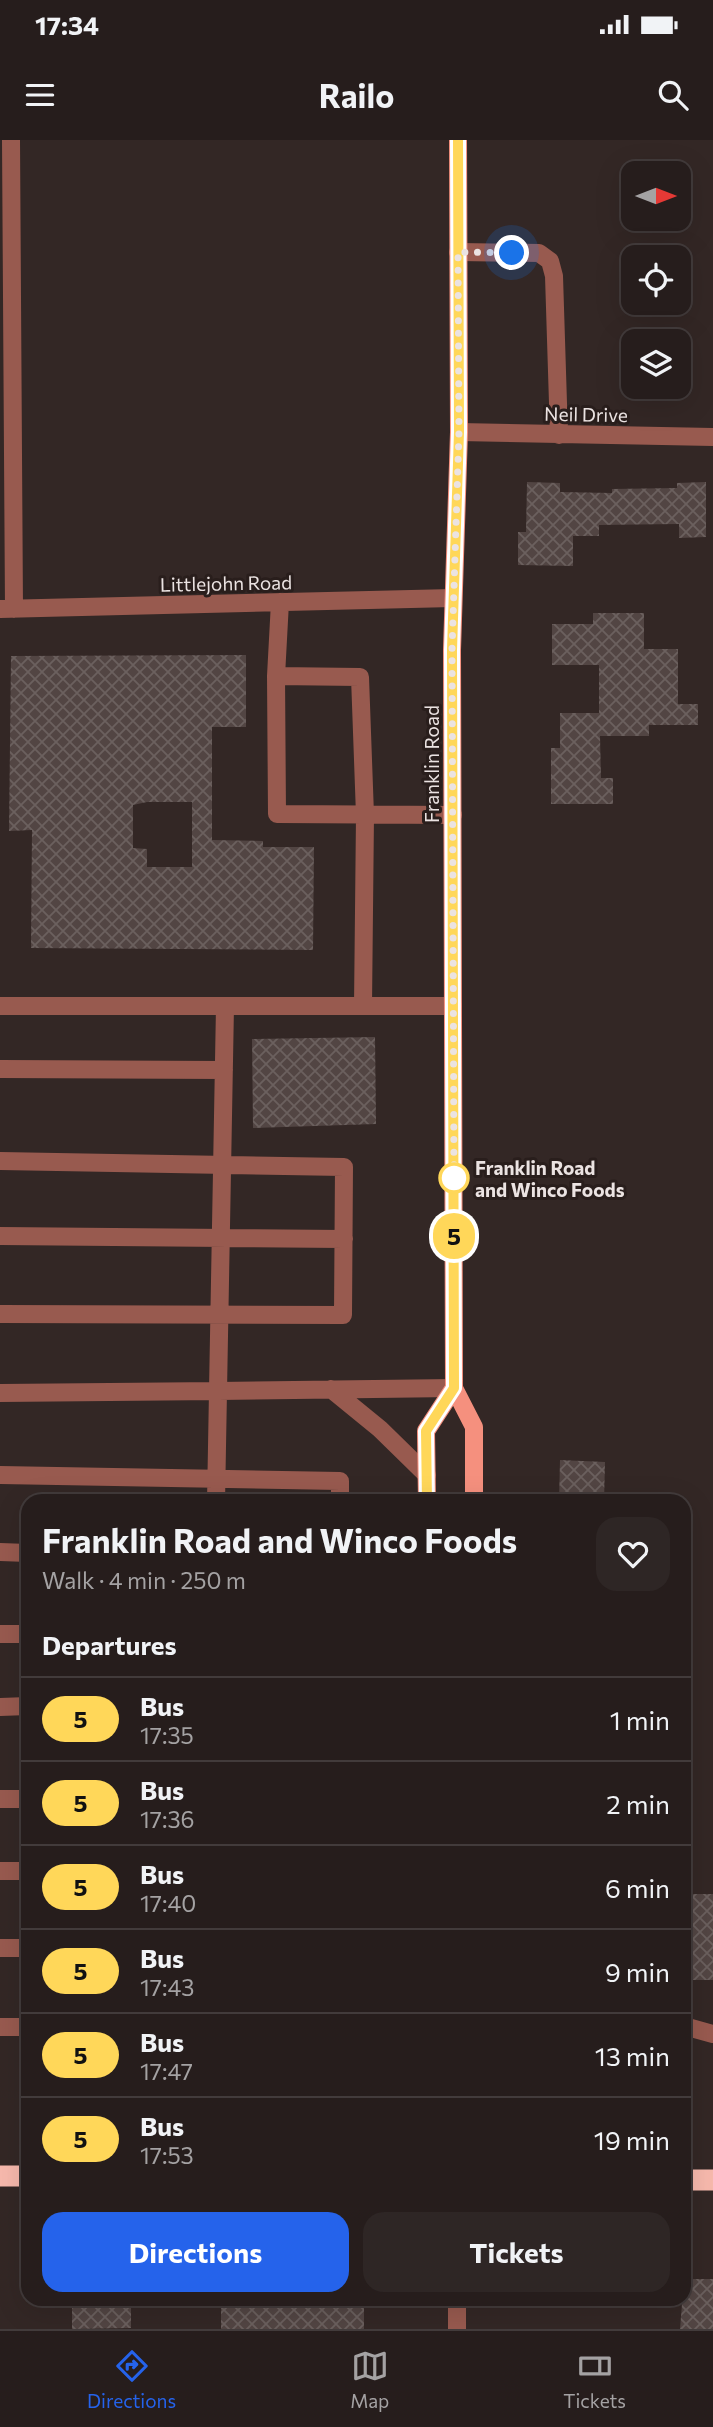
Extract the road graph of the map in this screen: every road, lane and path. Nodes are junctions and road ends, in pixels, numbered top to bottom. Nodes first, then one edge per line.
1 (11, 140) edge
2 (458, 140) edge
3 (458, 252) junction
4 (459, 432) junction
5 (559, 435) junction
6 (713, 437) edge
7 (453, 598) junction
8 (280, 602) junction
9 (7, 609) edge
10 (276, 676) junction
11 (365, 815) junction
12 (453, 815) junction
13 (0, 1006) edge
14 (225, 1006) junction
15 (363, 1006) junction
16 (453, 1006) junction
17 (0, 1069) edge
18 (224, 1070) junction
19 (0, 1161) edge
20 (222, 1164) junction
21 (0, 1236) edge
22 (221, 1237) junction
23 (344, 1239) junction
24 (220, 1312) junction
25 (0, 1314) edge
26 (454, 1388) junction
27 (331, 1389) junction
28 (218, 1391) junction
29 (0, 1393) edge
30 (0, 1475) edge
31 (426, 1475) junction
32 (217, 1479) junction
33 (216, 1494) edge
34 (340, 1494) edge
35 (427, 1494) edge
36 (474, 1494) edge
37 (0, 1552) edge
38 (21, 1553) edge
39 (0, 1634) edge
40 (21, 1634) edge
41 (21, 1706) edge
42 (0, 1707) edge
43 (0, 1799) edge
44 (21, 1799) edge
45 (0, 1871) edge
46 (21, 1871) edge
47 (0, 1948) edge
48 (21, 1948) edge
49 (0, 2027) edge
50 (21, 2027) edge
51 (691, 2028) edge
52 (713, 2034) edge
53 (0, 2176) edge
54 (21, 2176) edge
55 (691, 2180) edge
56 (713, 2180) edge
57 (457, 2306) edge
58 (457, 2329) edge

1 - 9 street
2 - 3 main road, Franklin Road
3 - 4 main road, Franklin Road
3 - 5 street
4 - 5 street, Neil Drive
4 - 7 main road, Franklin Road
5 - 6 street, Neil Drive
7 - 8 street, Littlejohn Road
7 - 12 main road, Franklin Road
8 - 9 street, Littlejohn Road
8 - 10 street
10 - 11 street
10 - 11 street
11 - 12 street
11 - 15 street
12 - 16 main road, Franklin Road
13 - 14 street
14 - 15 street
14 - 18 street
15 - 16 street
16 - 26 main road, Franklin Road
17 - 18 street
18 - 20 street
19 - 20 street
20 - 22 street
20 - 23 street
21 - 22 street
22 - 23 street
22 - 24 street
23 - 24 street
24 - 25 street
24 - 28 street
26 - 27 street
26 - 31 main road
26 - 36 main road, Franklin Road
27 - 28 street
27 - 31 street
28 - 29 street
28 - 32 street
30 - 32 street
31 - 35 main road
32 - 33 street
32 - 34 street
37 - 38 street
39 - 40 street
41 - 42 street
43 - 44 street
45 - 46 street
47 - 48 street
49 - 50 street
51 - 52 street
53 - 54 highway
55 - 56 highway
57 - 58 street

